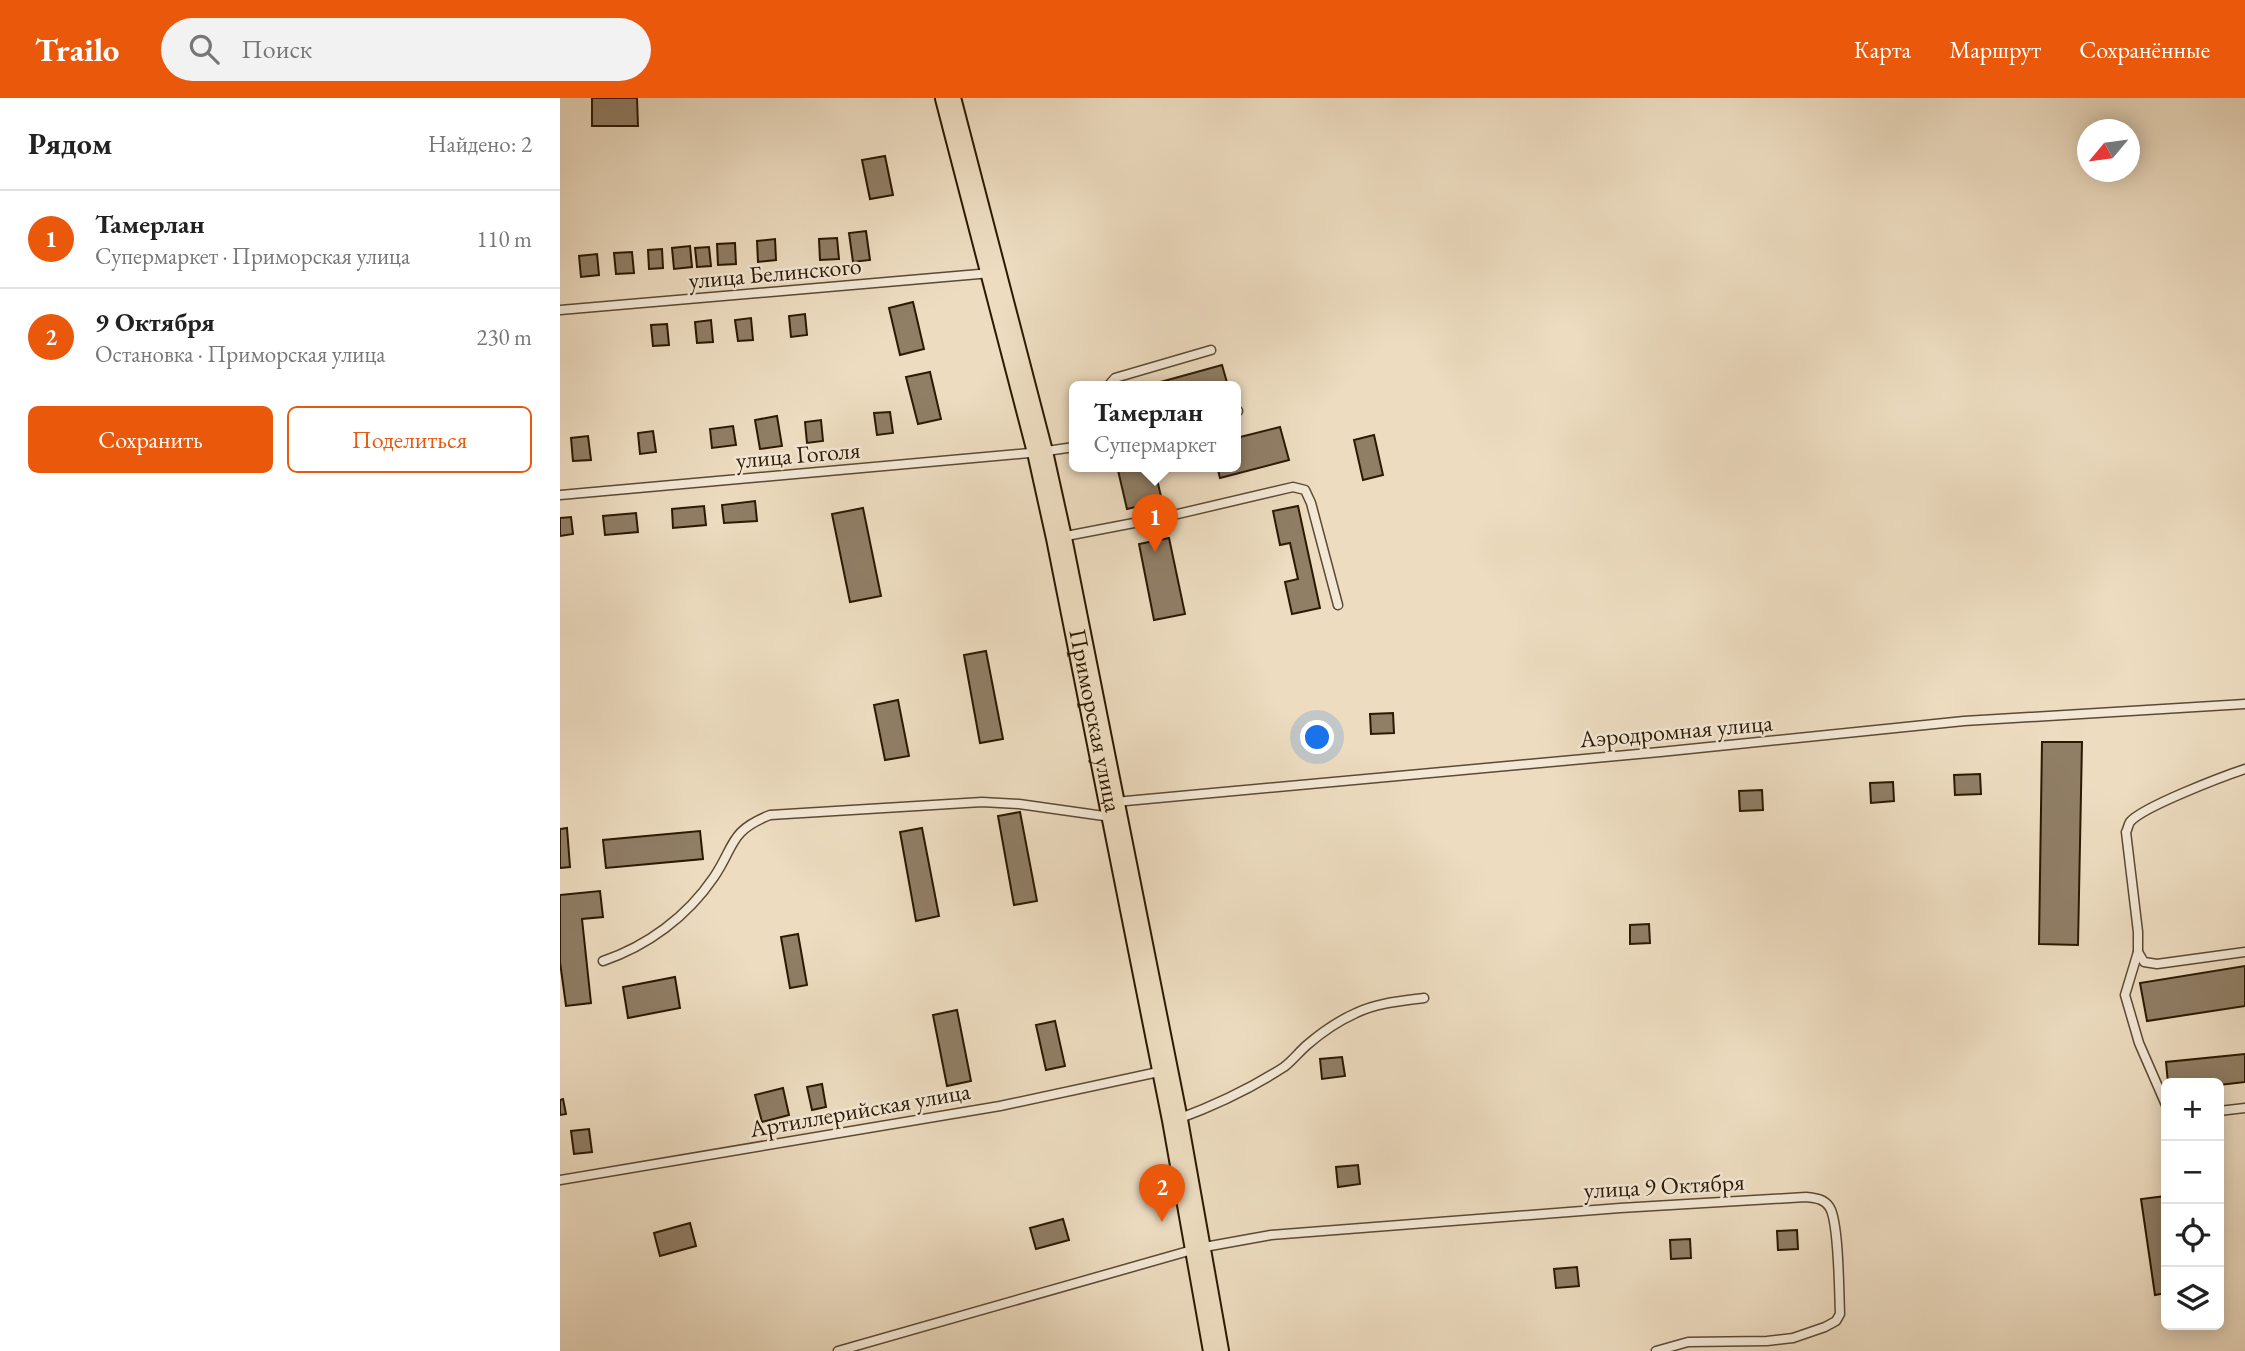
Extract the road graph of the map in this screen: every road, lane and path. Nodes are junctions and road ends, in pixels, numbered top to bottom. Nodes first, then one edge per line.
1 (948, 98) edge
2 (994, 273) junction
3 (560, 310) edge
4 (1211, 350) dead end
5 (1112, 381) edge
6 (1069, 448) edge
7 (1040, 453) junction
8 (560, 495) edge
9 (1059, 538) junction
10 (1338, 605) dead end
11 (2245, 704) edge
12 (2245, 769) edge
13 (1112, 810) junction
14 (2138, 952) junction
15 (2245, 952) edge
16 (603, 961) dead end
17 (1424, 998) dead end
18 (1165, 1070) junction
19 (2161, 1094) edge
20 (2245, 1108) edge
21 (2224, 1110) edge
22 (1175, 1120) junction
23 (560, 1180) edge
24 (1199, 1248) junction
25 (838, 1351) edge
26 (1216, 1351) edge
27 (1656, 1351) edge

1 - 2 main road, Приморская улица
2 - 3 lane, улица Белинского
2 - 7 main road, Приморская улица
4 - 5 lane
6 - 7 lane, улица Гоголя
7 - 8 lane, улица Гоголя
7 - 9 main road, Приморская улица
9 - 10 lane
9 - 13 main road, Приморская улица
11 - 13 lane, Аэродромная улица
12 - 14 lane
13 - 16 lane, Аэродромная улица
13 - 18 main road, Приморская улица
14 - 15 lane
14 - 19 lane
17 - 22 lane
18 - 22 main road, Приморская улица
18 - 23 lane, Артиллерийская улица
20 - 21 lane
22 - 24 main road, Приморская улица
24 - 25 lane
24 - 26 main road, Приморская улица
24 - 27 lane, улица 9 Октября

